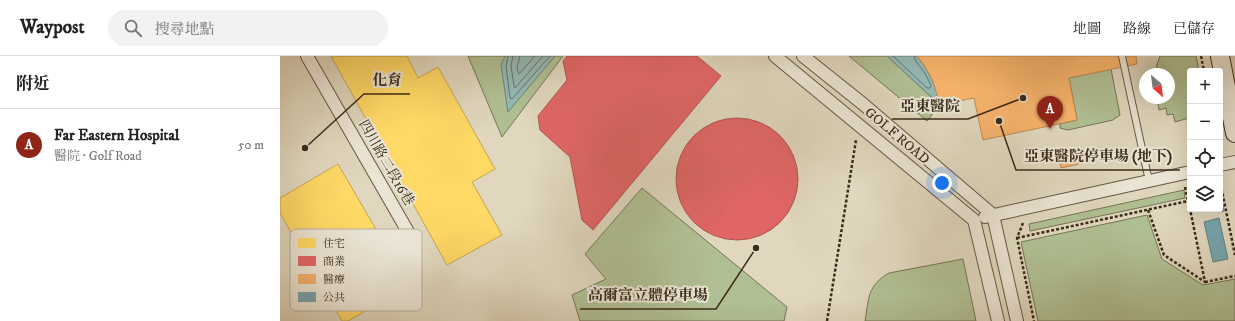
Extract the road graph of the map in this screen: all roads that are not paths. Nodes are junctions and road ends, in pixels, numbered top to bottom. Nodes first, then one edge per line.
1 (306, 56) edge
2 (775, 56) edge
3 (803, 56) edge
4 (1122, 56) edge
5 (1220, 56) edge
6 (1235, 134) edge
7 (1235, 162) edge
8 (1223, 165) edge
9 (1187, 173) edge
10 (1149, 181) junction
11 (993, 215) junction
12 (974, 220) junction
13 (406, 229) edge
14 (998, 321) edge
15 (1017, 321) edge

1 - 13 street, 四川路二段16巷
2 - 12 street, GOLF ROAD
3 - 11 street, GOLF ROAD
4 - 10 lane
5 - 6 street
7 - 8 street
9 - 10 street
10 - 11 street
11 - 12 street
11 - 15 street
12 - 14 street

